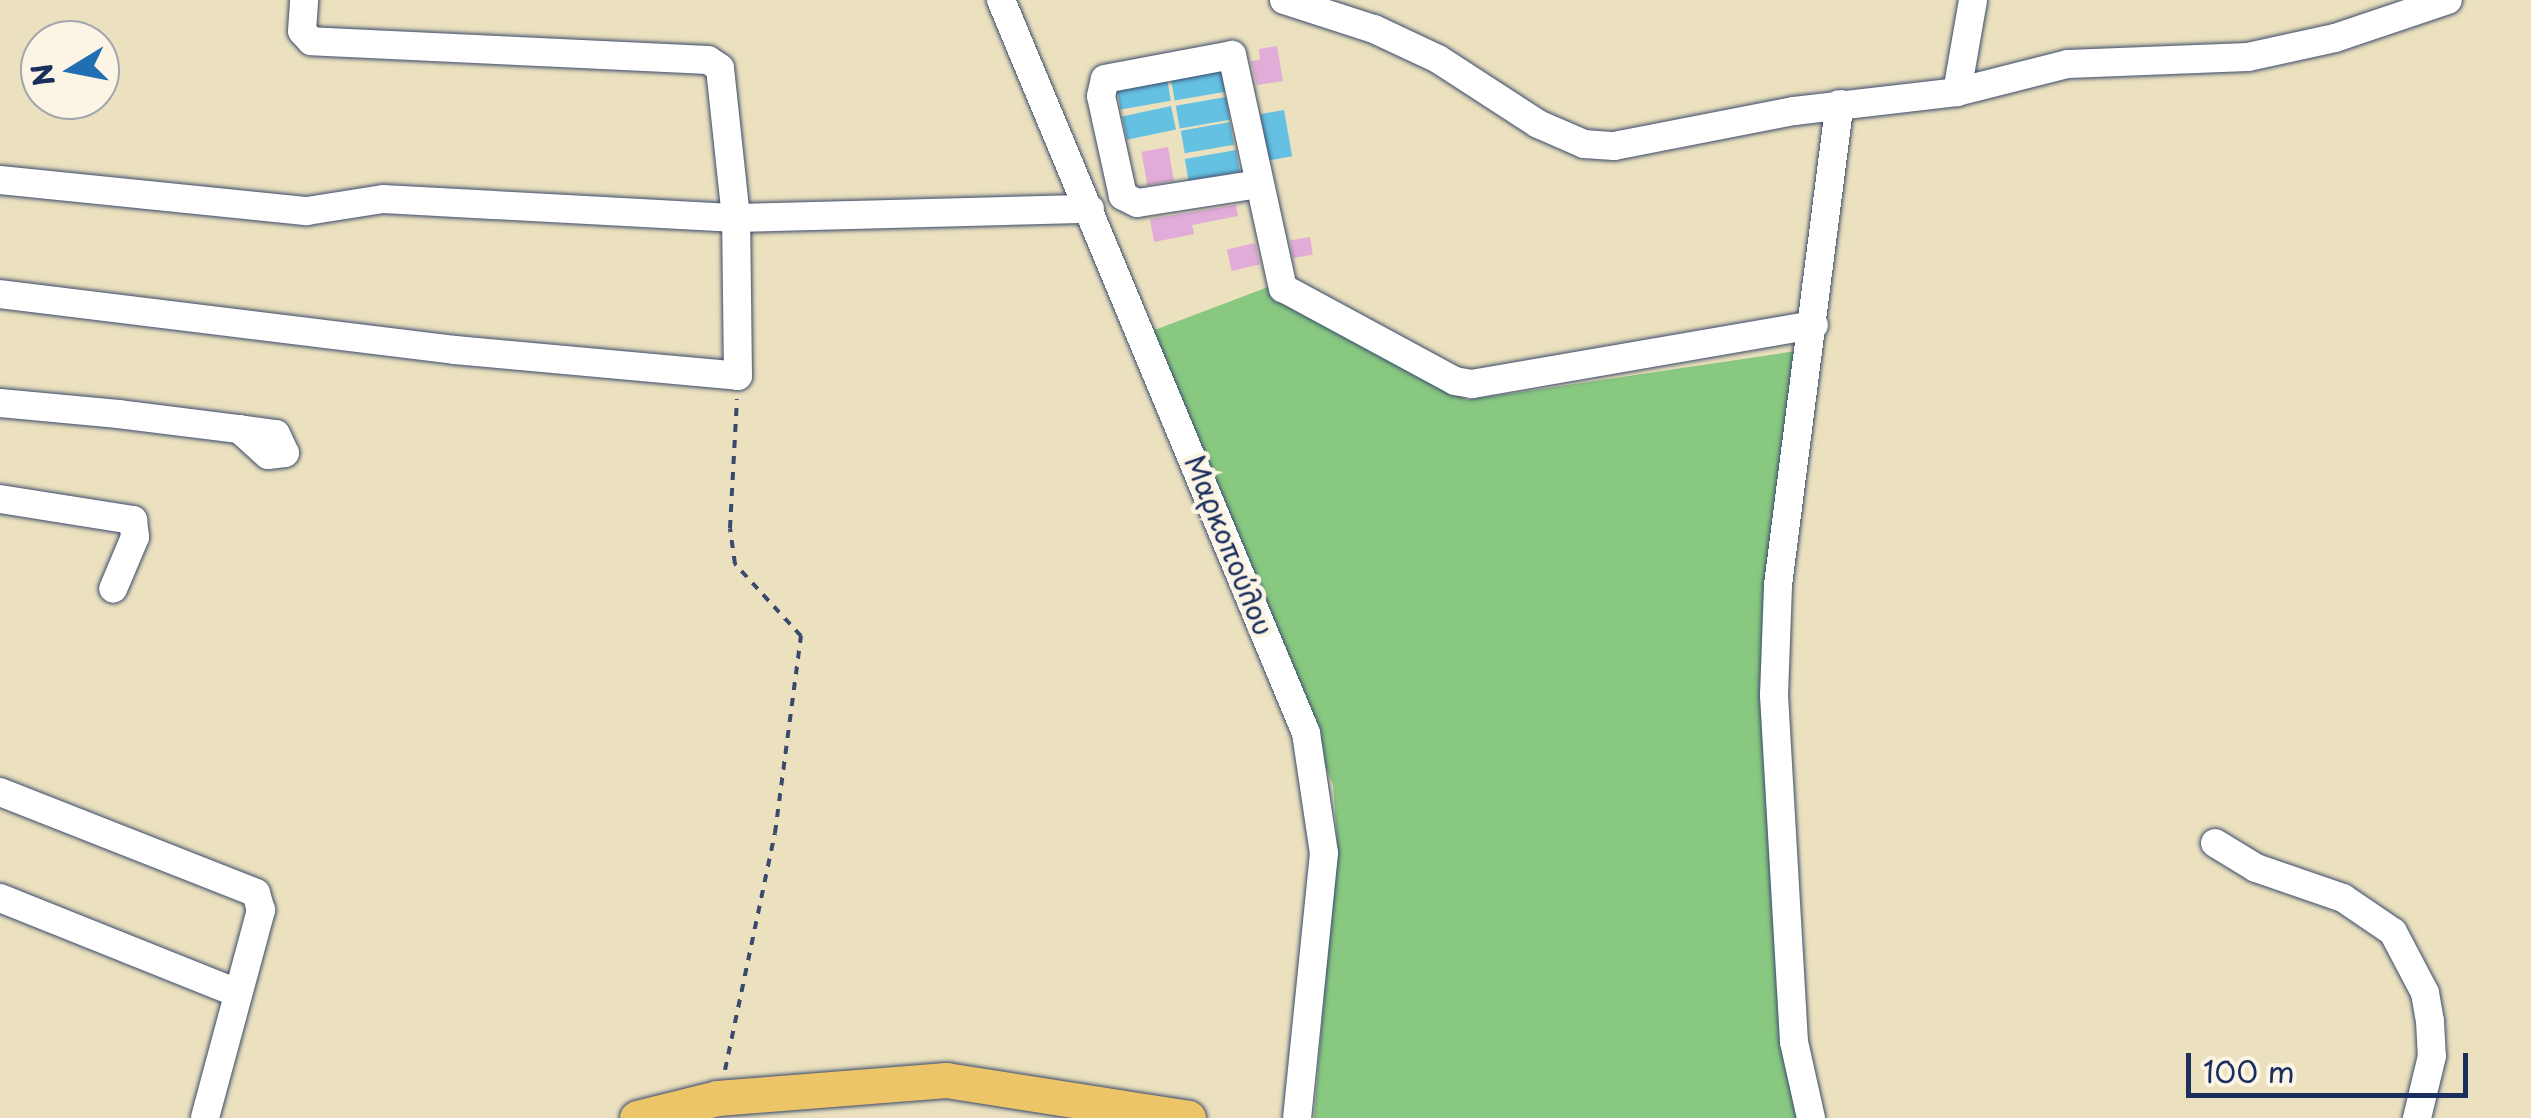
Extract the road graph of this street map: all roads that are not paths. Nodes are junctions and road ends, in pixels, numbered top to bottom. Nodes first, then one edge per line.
1 (304, 0) edge
2 (1001, 0) edge
3 (1284, 0) edge
4 (1973, 0) edge
5 (2448, 0) edge
6 (1957, 92) junction
7 (1840, 104) junction
8 (0, 180) edge
9 (1259, 184) junction
10 (1090, 208) junction
11 (736, 218) junction
12 (0, 294) edge
13 (1814, 325) junction
14 (0, 403) edge
15 (239, 429) dead end
16 (0, 499) edge
17 (113, 589) dead end
18 (0, 792) edge
19 (2216, 843) dead end
20 (0, 898) edge
21 (235, 992) junction
22 (205, 1118) edge
23 (638, 1118) edge
24 (1188, 1118) edge
25 (1297, 1118) edge
26 (1811, 1118) edge
27 (2417, 1118) edge

1 - 11 street
2 - 10 street, Μαρκοπούλου
3 - 7 street
4 - 6 street
5 - 6 street
6 - 7 street
7 - 13 street
8 - 11 street
9 - 9 street
9 - 13 street
10 - 11 street
10 - 25 street, Μαρκοπούλου
11 - 12 street
13 - 26 street
14 - 15 street
16 - 17 street
18 - 21 street
19 - 27 street
20 - 21 street
21 - 22 street
23 - 24 main road

